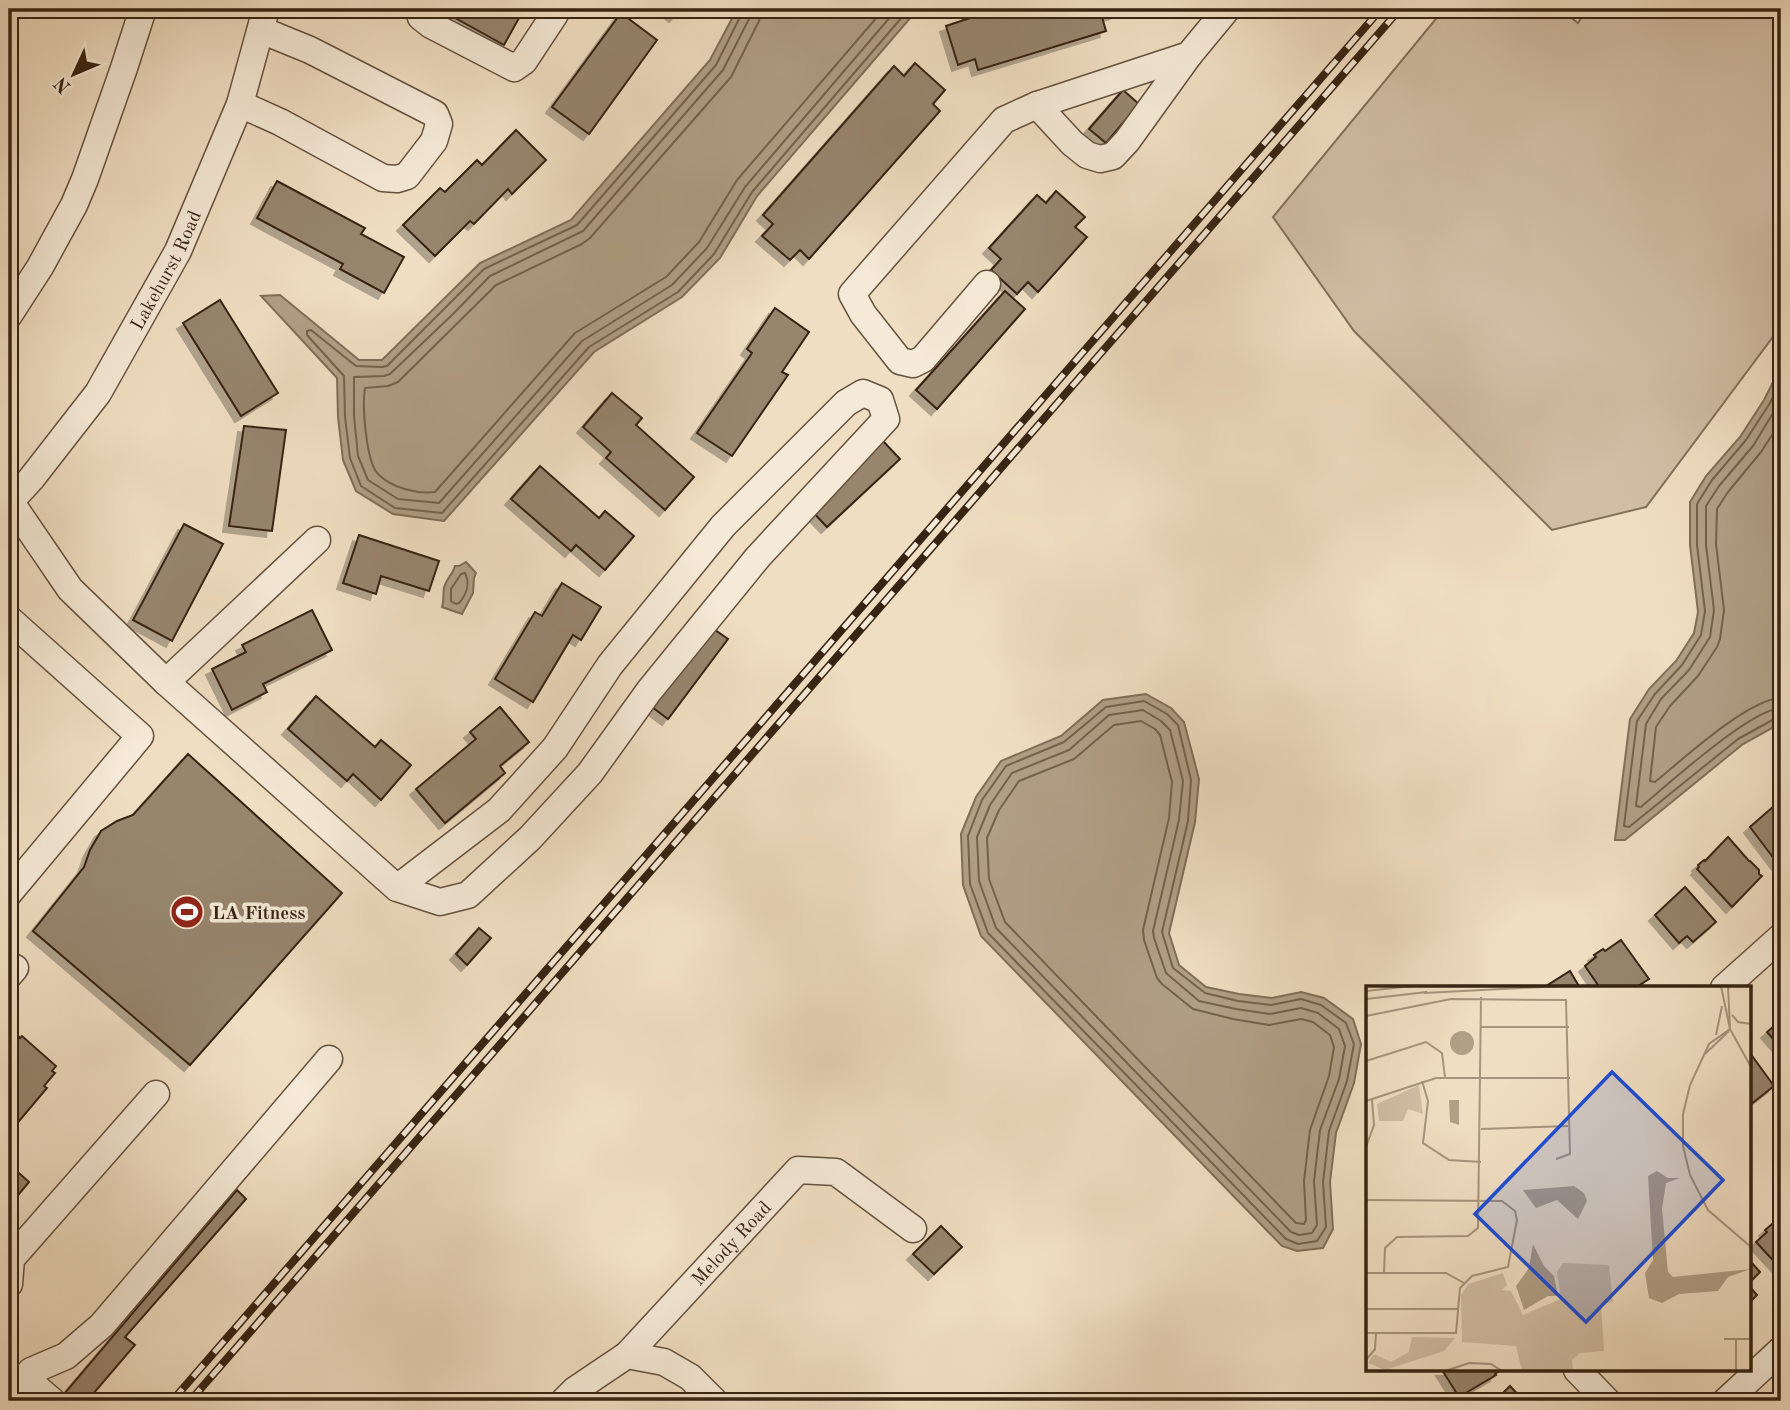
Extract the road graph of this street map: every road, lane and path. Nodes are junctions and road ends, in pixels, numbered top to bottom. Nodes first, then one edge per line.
1 (143, 9) edge
2 (423, 9) edge
3 (553, 9) edge
4 (1227, 9) edge
5 (264, 19) edge
6 (1189, 55) junction
7 (240, 104) junction
8 (1037, 105) junction
9 (987, 284) dead end
10 (9, 314) edge
11 (10, 502) edge
12 (317, 540) dead end
13 (9, 619) edge
14 (166, 682) junction
15 (397, 888) junction
16 (9, 892) edge
17 (1781, 937) edge
18 (1726, 986) edge
19 (329, 1059) dead end
20 (156, 1094) dead end
21 (913, 1229) dead end
22 (9, 1284) edge
23 (1781, 1350) edge
24 (627, 1355) junction
25 (1579, 1372) edge
26 (17, 1387) edge
27 (52, 1401) edge
28 (564, 1401) edge
29 (714, 1401) edge
30 (1607, 1401) edge
31 (1726, 1401) edge

1 - 10 street
2 - 3 street
4 - 6 street
5 - 7 street, Lakehurst Road
5 - 7 street
6 - 8 street
6 - 8 street
7 - 11 street, Lakehurst Road
8 - 9 street
11 - 14 street
12 - 14 street
13 - 16 street
14 - 15 street
15 - 15 street
17 - 18 street
19 - 26 street
20 - 22 street
21 - 24 street, Melody Road
23 - 31 street
24 - 28 street, Melody Road
24 - 29 street
25 - 30 street
26 - 27 street

